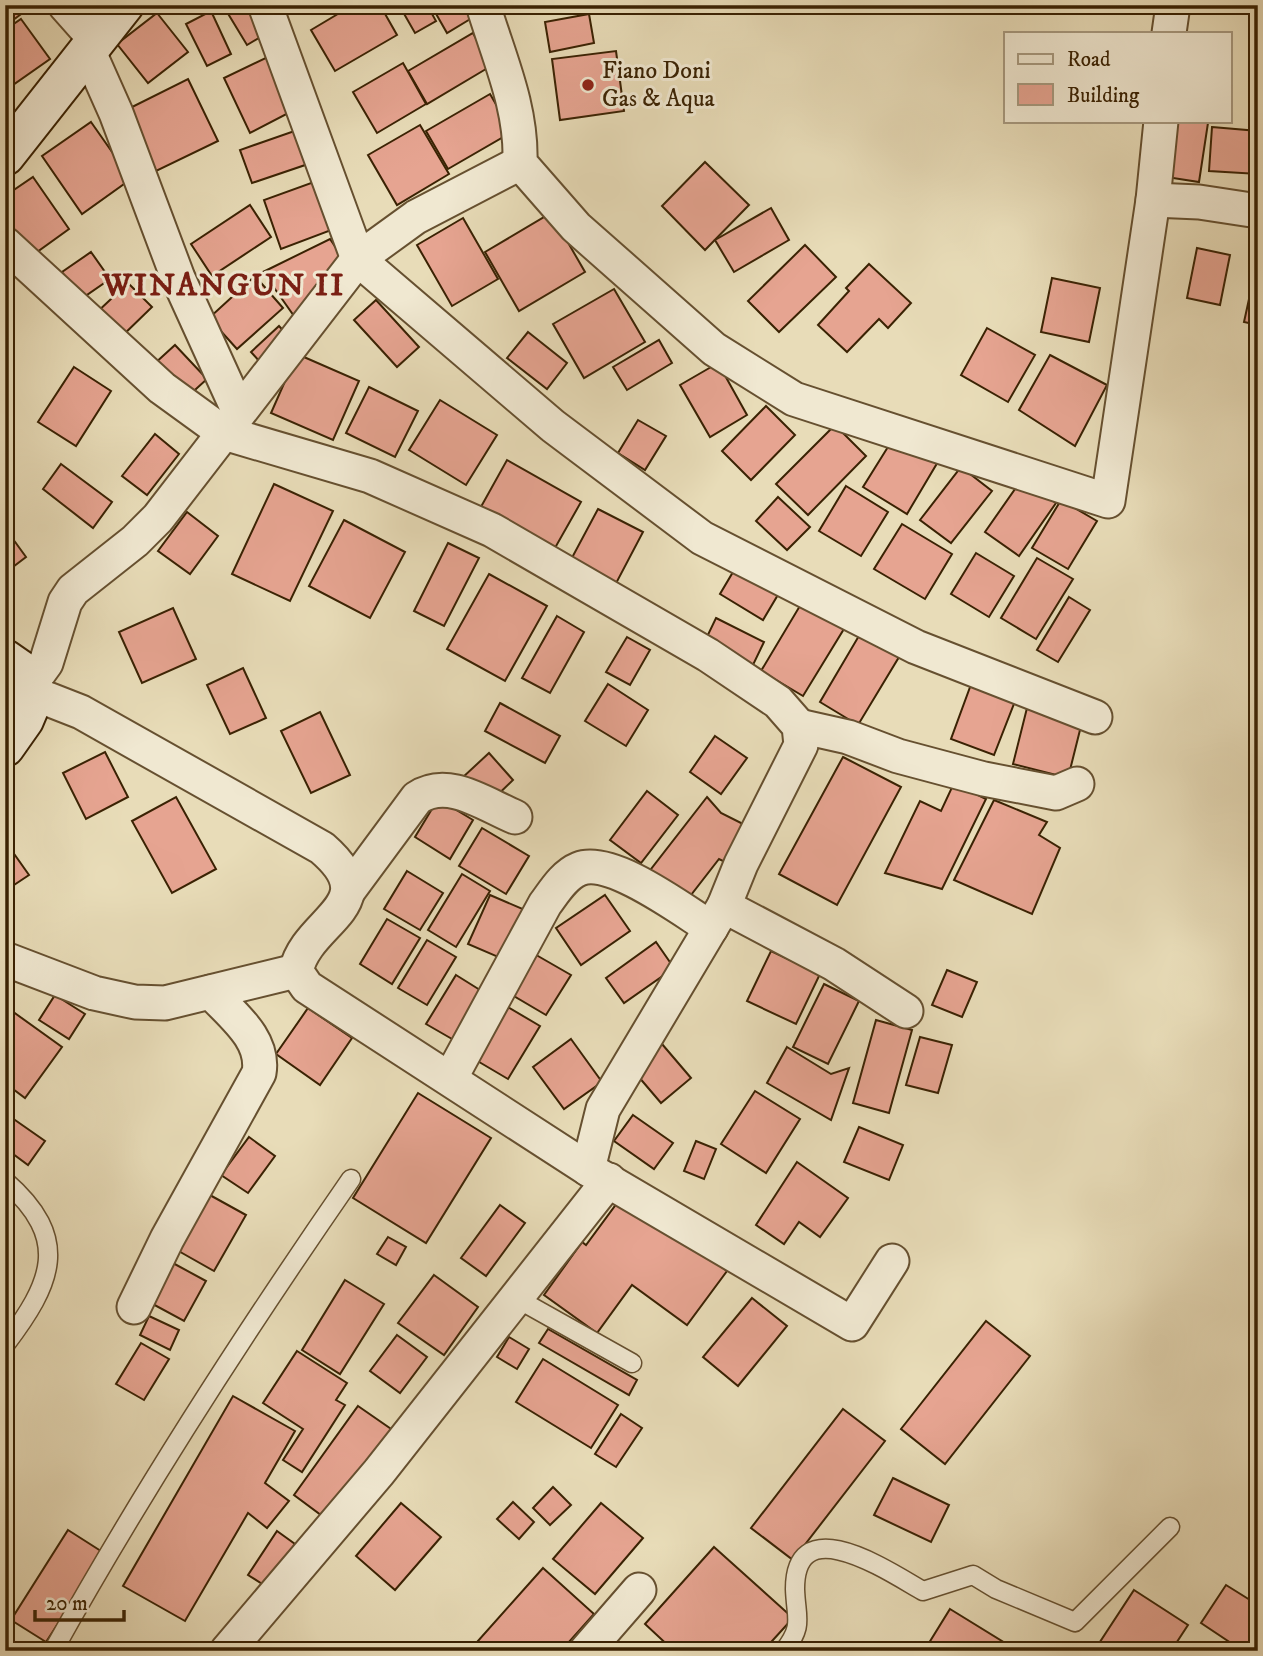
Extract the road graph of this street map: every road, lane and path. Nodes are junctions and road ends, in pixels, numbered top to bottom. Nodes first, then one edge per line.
1 (65, 5) edge
2 (124, 5) edge
3 (265, 5) edge
4 (483, 5) edge
5 (1173, 5) edge
6 (1169, 32) edge
7 (92, 45) junction
8 (1161, 122) edge
9 (5, 156) edge
10 (520, 163) junction
11 (1153, 201) junction
12 (1258, 211) edge
13 (5, 244) edge
14 (358, 259) junction
15 (232, 423) junction
16 (24, 678) edge
17 (1095, 717) dead end
18 (799, 726) junction
19 (5, 747) edge
20 (1077, 784) dead end
21 (515, 817) dead end
22 (349, 890) junction
23 (717, 917) junction
24 (5, 958) edge
25 (296, 971) junction
26 (211, 992) junction
27 (906, 1011) dead end
28 (451, 1077) junction
29 (599, 1174) junction
30 (351, 1179) dead end
31 (5, 1181) edge
32 (892, 1261) dead end
33 (516, 1298) junction
34 (134, 1307) dead end
35 (5, 1345) edge
36 (632, 1363) dead end
37 (1170, 1527) dead end
38 (639, 1590) dead end
39 (53, 1651) edge
40 (227, 1651) edge
41 (586, 1651) edge
42 (785, 1651) edge

1 - 7 street
2 - 7 main road
3 - 14 street
4 - 10 street
5 - 6 street
7 - 9 main road
7 - 15 street
8 - 11 street
10 - 11 street
10 - 14 street
11 - 12 street
13 - 15 street
14 - 15 street
14 - 17 street
15 - 16 street
15 - 18 street
16 - 19 main road
16 - 22 street
18 - 20 street
18 - 23 street
21 - 22 street
22 - 25 street
23 - 27 street
23 - 28 street
23 - 29 street
24 - 26 street
25 - 26 street
25 - 28 street
26 - 34 street
28 - 29 street
29 - 32 street
29 - 33 street
30 - 39 lane
31 - 35 lane
33 - 36 lane
33 - 40 street
37 - 42 lane
38 - 41 street

